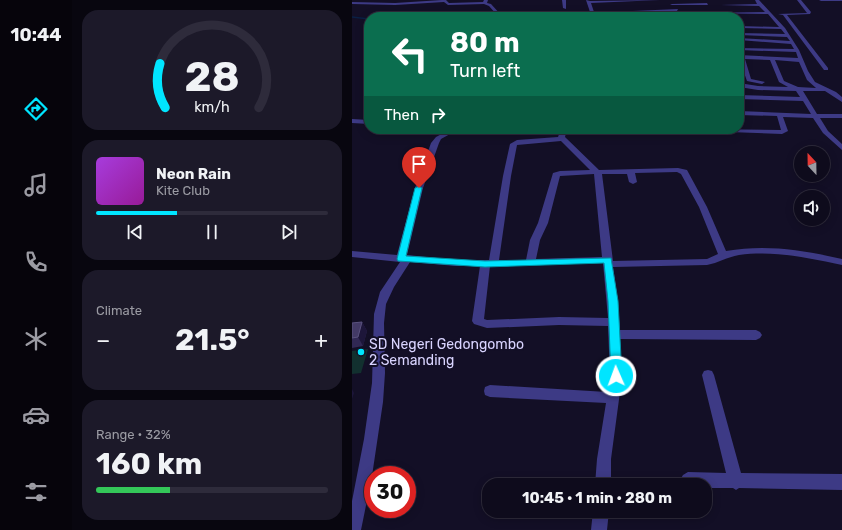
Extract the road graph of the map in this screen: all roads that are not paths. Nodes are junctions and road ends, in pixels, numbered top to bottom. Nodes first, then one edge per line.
1 (564, 0) edge
2 (644, 0) edge
3 (658, 0) edge
4 (668, 0) edge
5 (799, 0) edge
6 (821, 0) edge
7 (842, 0) edge
8 (589, 1) edge
9 (445, 2) edge
10 (485, 2) edge
11 (607, 2) junction
12 (707, 2) edge
13 (759, 2) edge
14 (352, 3) edge
15 (390, 4) junction
16 (694, 4) junction
17 (672, 5) junction
18 (722, 5) dead end
19 (610, 7) junction
20 (565, 8) dead end
21 (727, 8) dead end
22 (385, 9) dead end
23 (651, 9) junction
24 (677, 10) joint
25 (496, 12) edge
26 (592, 12) edge
27 (611, 12) edge
28 (628, 12) edge
29 (650, 12) edge
30 (701, 12) edge
31 (715, 12) edge
32 (730, 12) edge
33 (744, 13) edge
34 (769, 13) junction
35 (784, 14) junction
36 (769, 21) dead end
37 (777, 21) junction
38 (744, 27) edge
39 (783, 28) junction
40 (744, 34) edge
41 (788, 36) junction
42 (744, 40) edge
43 (792, 43) junction
44 (744, 49) edge
45 (797, 51) junction
46 (744, 57) edge
47 (772, 59) junction
48 (800, 60) junction
49 (744, 66) edge
50 (826, 69) dead end
51 (782, 82) junction
52 (744, 85) edge
53 (799, 90) junction
54 (830, 90) junction
55 (841, 96) edge
56 (805, 100) junction
57 (746, 103) edge
58 (778, 114) junction
59 (816, 116) junction
60 (842, 116) edge
61 (352, 121) edge
62 (364, 122) edge
63 (744, 131) edge
64 (446, 134) edge
65 (563, 134) edge
66 (842, 148) edge
67 (630, 171) junction
68 (598, 173) junction
69 (632, 182) dead end
70 (352, 254) edge
71 (723, 255) junction
72 (404, 259) junction
73 (608, 262) junction
74 (842, 262) edge
75 (530, 263) junction
76 (489, 264) junction
77 (614, 322) junction
78 (615, 334) junction
79 (756, 335) dead end
80 (708, 375) dead end
81 (490, 392) dead end
82 (614, 398) junction
83 (603, 478) edge
84 (712, 481) edge
85 (736, 482) junction
86 (842, 482) edge
87 (600, 518) edge
88 (353, 530) edge
89 (599, 530) edge

1 - 20 street
2 - 3 street
2 - 11 street
2 - 23 street
4 - 17 street
5 - 35 street
6 - 7 street
8 - 11 street
8 - 26 street
9 - 10 street
9 - 15 street
10 - 25 street
11 - 19 street
12 - 16 street
12 - 31 street
13 - 18 street
13 - 34 street
14 - 15 street
15 - 22 street
16 - 17 street
16 - 30 street
17 - 24 street
19 - 23 street
19 - 27 street
21 - 32 street
23 - 24 street
23 - 28 street
23 - 29 street
33 - 34 street
34 - 35 street
34 - 37 street
35 - 50 street
36 - 37 street
37 - 39 street
38 - 39 street
39 - 41 street
40 - 41 street
41 - 43 street
42 - 43 street
43 - 45 street
44 - 45 street
45 - 48 street
46 - 47 street
47 - 48 street
47 - 51 street
48 - 54 street
49 - 51 street
51 - 53 street
52 - 53 street
53 - 54 street
53 - 56 street
54 - 55 street
56 - 57 street
56 - 59 street
57 - 58 street
58 - 59 street
58 - 63 street
59 - 60 street
59 - 66 street
61 - 62 street
64 - 72 street
65 - 68 street
65 - 76 street
67 - 68 street
67 - 69 street
67 - 71 street
68 - 73 street
68 - 75 street
70 - 72 street
71 - 73 street
71 - 74 street
72 - 76 street
72 - 88 street
73 - 75 street
73 - 77 street
75 - 76 street
76 - 77 street
77 - 78 street
78 - 79 street
78 - 82 street
80 - 85 street
81 - 82 street
82 - 83 street
84 - 85 street
85 - 86 street
87 - 89 street

